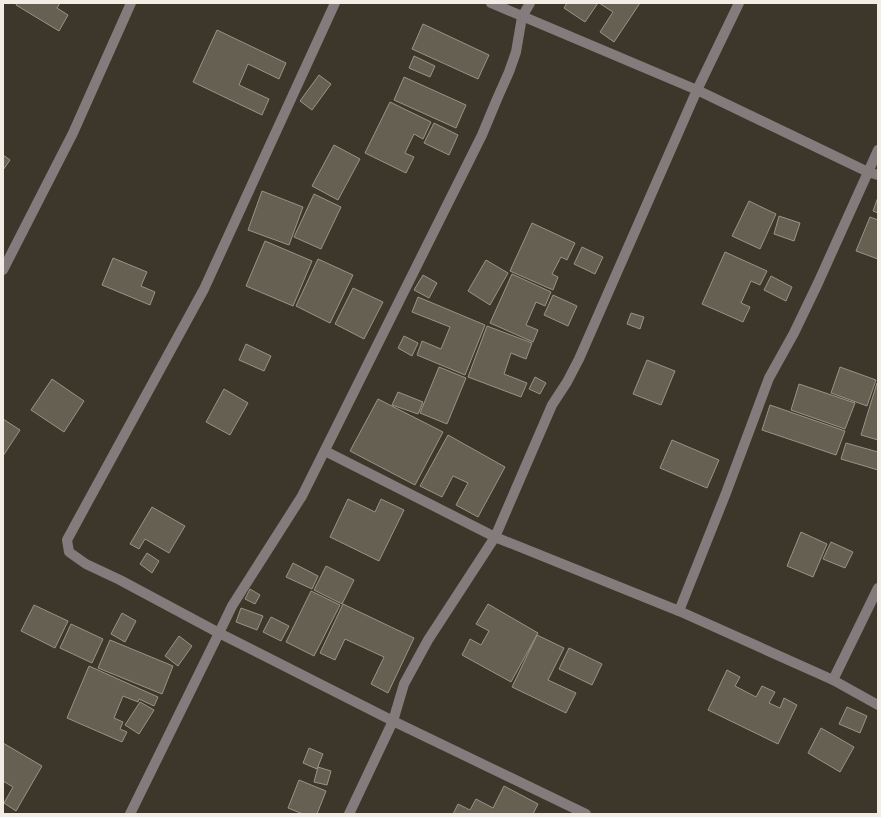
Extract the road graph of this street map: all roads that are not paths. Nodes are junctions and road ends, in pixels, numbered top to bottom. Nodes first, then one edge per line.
1 (131, 3) edge
2 (335, 3) edge
3 (491, 3) edge
4 (530, 3) edge
5 (739, 3) edge
6 (522, 17) junction
7 (697, 90) junction
8 (878, 150) edge
9 (873, 173) edge
10 (3, 270) edge
11 (324, 452) junction
12 (495, 537) junction
13 (878, 588) edge
14 (679, 611) junction
15 (220, 633) junction
16 (833, 680) junction
17 (878, 705) edge
18 (393, 721) junction
19 (130, 814) edge
20 (349, 814) edge
21 (586, 814) edge

1 - 10 street
2 - 15 street
3 - 6 street
4 - 6 street
5 - 7 street
6 - 7 street
6 - 11 street
7 - 9 street
7 - 12 street
8 - 9 street
9 - 14 street
11 - 12 street
11 - 15 street
12 - 14 street
12 - 18 street
13 - 16 street
14 - 16 street
15 - 18 street
15 - 19 street
16 - 17 street
18 - 20 street
18 - 21 street

